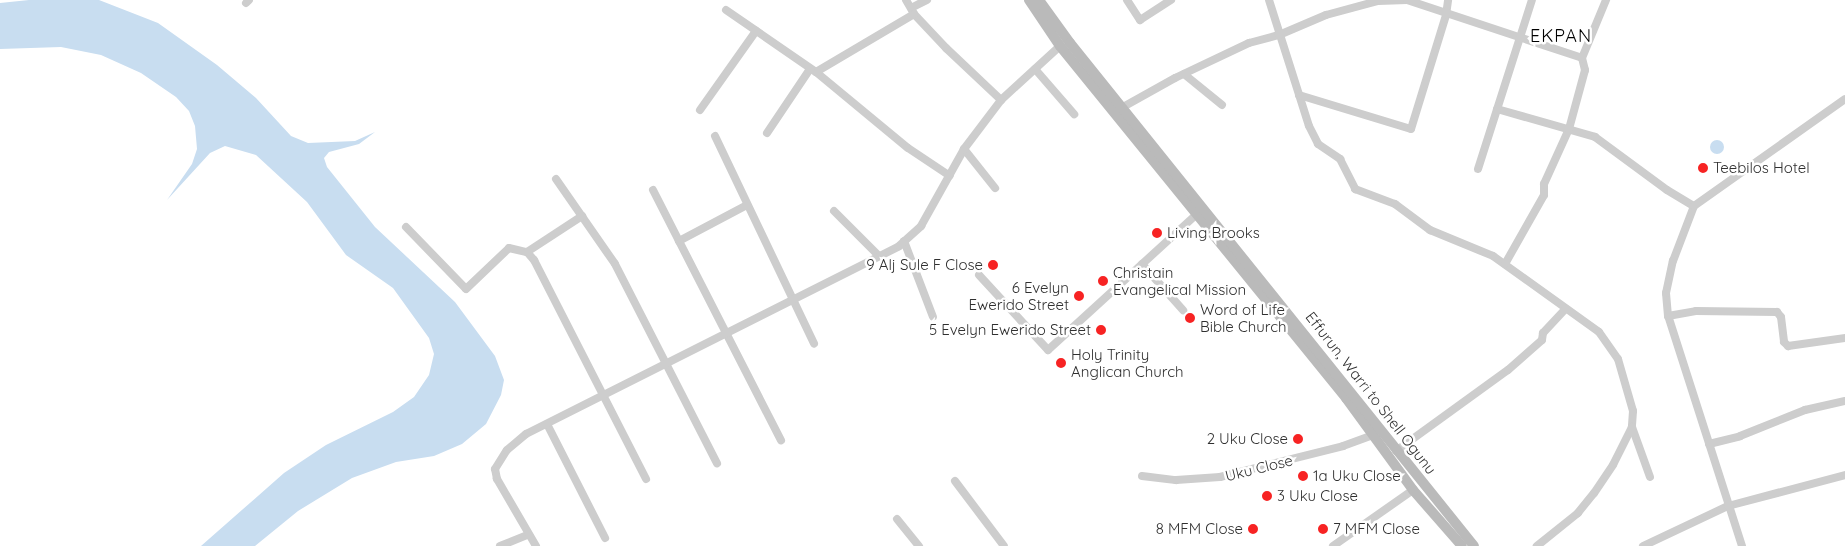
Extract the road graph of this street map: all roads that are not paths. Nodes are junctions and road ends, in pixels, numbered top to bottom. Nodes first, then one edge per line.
1 (906, 0) edge
2 (927, 0) edge
3 (1029, 0) edge
4 (1039, 0) edge
5 (1127, 0) edge
6 (1171, 0) edge
7 (1269, 0) edge
8 (1345, 0) edge
9 (1407, 0) edge
10 (1448, 0) edge
11 (1532, 0) edge
12 (1606, 0) edge
13 (1347, 9) junction
14 (726, 10) dead end
15 (912, 11) junction
16 (1446, 14) junction
17 (756, 31) junction
18 (1279, 35) junction
19 (1519, 37) junction
20 (1060, 46) junction
21 (1582, 58) junction
22 (1035, 69) junction
23 (813, 71) junction
24 (1184, 74) junction
25 (1299, 95) junction
26 (1845, 99) edge
27 (1001, 100) junction
28 (1222, 105) dead end
29 (1123, 108) junction
30 (1497, 109) junction
31 (700, 110) dead end
32 (1074, 114) dead end
33 (1569, 129) junction
34 (767, 133) dead end
35 (715, 136) dead end
36 (964, 149) junction
37 (1478, 169) dead end
38 (950, 176) junction
39 (556, 179) dead end
40 (995, 188) dead end
41 (653, 190) dead end
42 (747, 205) junction
43 (1694, 206) junction
44 (834, 211) dead end
45 (1196, 215) junction
46 (582, 216) junction
47 (406, 227) dead end
48 (1224, 232) junction
49 (1215, 239) junction
50 (679, 241) junction
51 (904, 242) junction
52 (527, 252) junction
53 (878, 256) junction
54 (1142, 264) junction
55 (1505, 264) junction
56 (979, 275) dead end
57 (792, 300) junction
58 (1565, 309) junction
59 (1183, 310) dead end
60 (1668, 316) junction
61 (933, 317) dead end
62 (725, 334) junction
63 (1845, 338) edge
64 (814, 344) dead end
65 (664, 364) junction
66 (603, 395) junction
67 (1845, 401) edge
68 (547, 424) junction
69 (1632, 427) junction
70 (1373, 435) junction
71 (780, 440) dead end
72 (1709, 444) junction
73 (1396, 451) junction
74 (717, 463) dead end
75 (1845, 475) edge
76 (1142, 476) dead end
77 (1650, 477) dead end
78 (646, 479) dead end
79 (956, 481) dead end
80 (1413, 490) junction
81 (1728, 506) junction
82 (897, 519) dead end
83 (530, 534) junction
84 (605, 538) dead end
85 (1458, 545) edge
86 (500, 546) edge
87 (536, 546) edge
88 (919, 546) edge
89 (1004, 546) edge
90 (1333, 546) edge
91 (1474, 546) edge
92 (1537, 546) edge
93 (1643, 546) edge
94 (1742, 546) edge

1 - 15 street
2 - 15 street
3 - 20 main road, Effurun, Warri to Shell Ogunu
4 - 29 main road, Effurun, Warri to Shell Ogunu
5 - 6 street
7 - 18 street
8 - 13 street
9 - 13 street
9 - 16 street
10 - 16 street
11 - 19 street
12 - 21 street
13 - 18 street
14 - 17 street
15 - 23 street
15 - 27 street
16 - 19 street
16 - 25 street
17 - 23 street
17 - 31 street
18 - 24 street
18 - 25 street
19 - 21 street
19 - 30 street
20 - 22 street
20 - 45 main road, Effurun, Warri to Shell Ogunu
21 - 33 street
22 - 27 street
22 - 32 street
23 - 34 street
23 - 38 street
24 - 28 street
24 - 29 street
25 - 55 street
26 - 43 street
27 - 36 street
29 - 48 main road, Effurun, Warri to Shell Ogunu
30 - 33 street
30 - 37 street
33 - 43 street
33 - 55 street
35 - 42 street
36 - 38 street
36 - 40 street
38 - 51 street
39 - 46 street
41 - 50 street
42 - 50 street
42 - 57 street
43 - 60 street
44 - 53 street
45 - 49 main road, Effurun, Warri to Shell Ogunu
45 - 54 street
46 - 52 street
46 - 65 street
47 - 52 street
48 - 49 main road
48 - 73 main road, Effurun, Warri to Shell Ogunu
49 - 70 main road, Effurun, Warri to Shell Ogunu
50 - 62 street
51 - 53 street
51 - 61 street
52 - 66 street
53 - 57 street
54 - 56 street
54 - 59 street
55 - 58 street
57 - 62 street
57 - 64 street
58 - 69 street
58 - 73 street
60 - 63 street
60 - 72 street
62 - 65 street
62 - 71 street
65 - 66 street
65 - 74 street
66 - 68 street
66 - 78 street
67 - 72 street
68 - 83 street
68 - 84 street
69 - 77 street
69 - 92 street
70 - 76 street, Uku Close
70 - 80 main road, Effurun, Warri to Shell Ogunu
72 - 81 street
73 - 91 main road, Effurun, Warri to Shell Ogunu
75 - 81 street
79 - 89 street
80 - 85 main road, Effurun, Warri to Shell Ogunu
80 - 90 street
81 - 93 street
81 - 94 street
82 - 88 street
83 - 86 street
83 - 87 street

